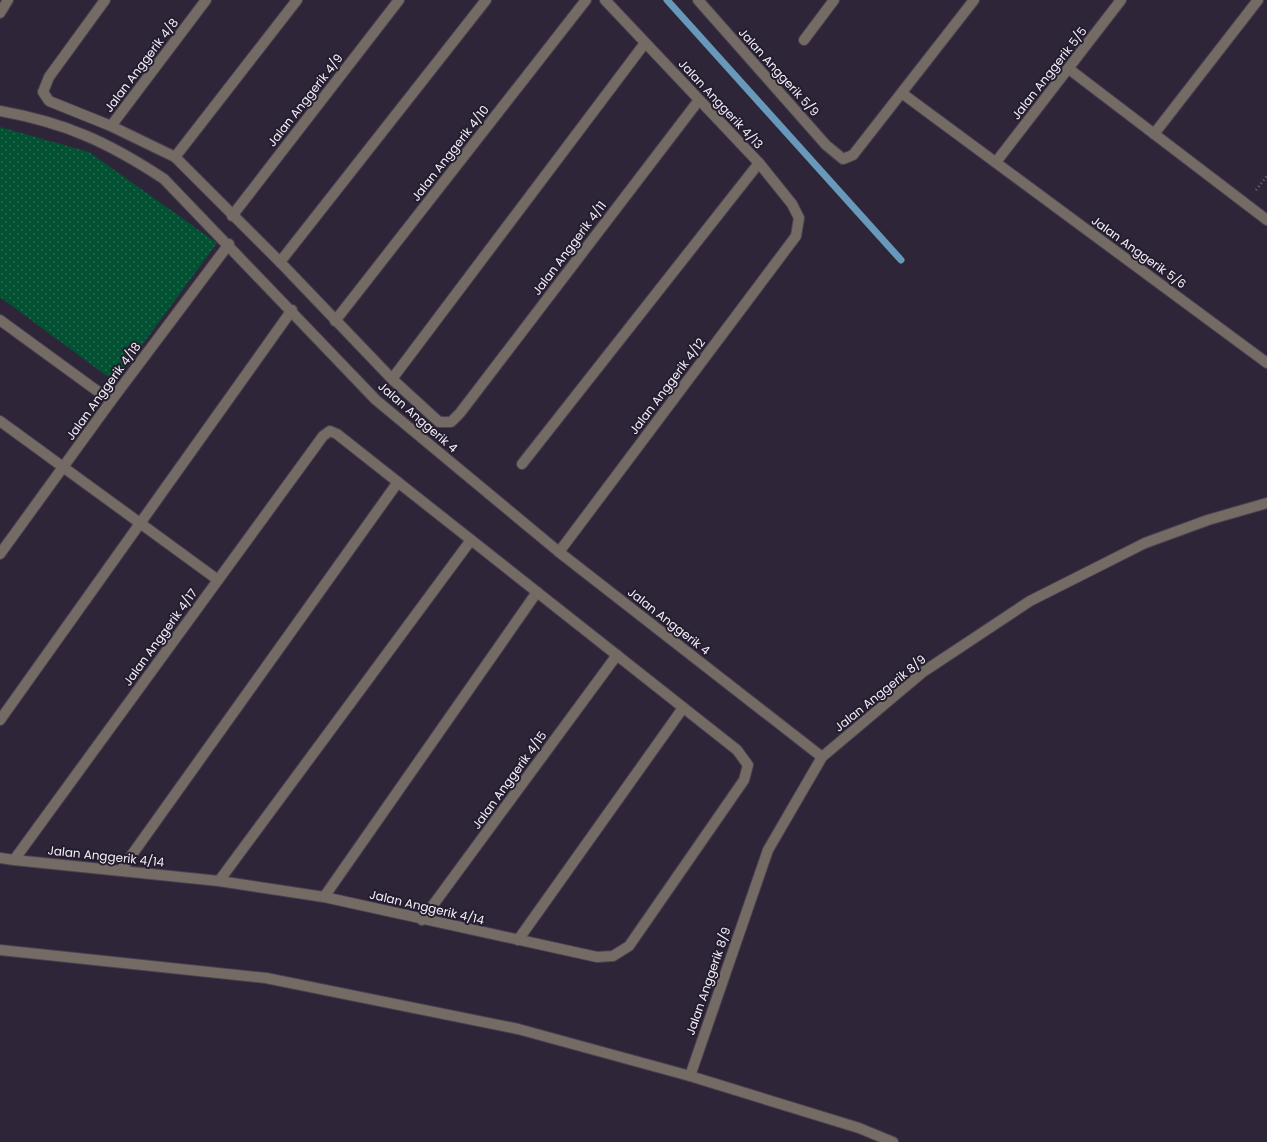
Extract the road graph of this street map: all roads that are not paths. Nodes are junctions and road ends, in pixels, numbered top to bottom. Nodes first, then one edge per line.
1 (8, 0) edge
2 (105, 0) edge
3 (206, 0) edge
4 (297, 0) edge
5 (399, 0) edge
6 (486, 0) edge
7 (586, 0) edge
8 (605, 0) edge
9 (698, 0) edge
10 (834, 0) edge
11 (974, 0) edge
12 (1121, 0) edge
13 (1258, 0) edge
14 (0, 13) edge
15 (804, 40) dead end
16 (645, 43) junction
17 (1068, 69) junction
18 (903, 94) junction
19 (699, 100) junction
20 (0, 111) edge
21 (111, 126) junction
22 (1154, 134) junction
23 (175, 157) junction
24 (996, 162) junction
25 (759, 163) junction
26 (232, 216) junction
27 (1267, 220) edge
28 (796, 236) joint
29 (229, 244) junction
30 (280, 262) junction
31 (292, 310) junction
32 (0, 320) edge
33 (335, 321) junction
34 (1267, 363) edge
35 (392, 379) junction
36 (112, 401) junction
37 (0, 422) edge
38 (522, 464) dead end
39 (64, 467) junction
40 (398, 482) junction
41 (1267, 504) edge
42 (140, 523) junction
43 (471, 540) junction
44 (1, 550) edge
45 (559, 552) junction
46 (218, 580) junction
47 (537, 592) junction
48 (617, 655) junction
49 (683, 708) junction
50 (0, 720) edge
51 (822, 757) junction
52 (0, 858) edge
53 (14, 860) junction
54 (121, 870) junction
55 (219, 881) junction
56 (324, 897) junction
57 (422, 920) junction
58 (518, 940) junction
59 (0, 950) edge
60 (690, 1076) junction
61 (893, 1142) edge

1 - 14 street
2 - 21 street
3 - 21 street, Jalan Anggerik 4/8
4 - 23 street
5 - 26 street, Jalan Anggerik 4/9
6 - 30 street
7 - 33 street, Jalan Anggerik 4/10
8 - 16 street, Jalan Anggerik 4/13
9 - 18 street, Jalan Anggerik 5/9
10 - 15 street
11 - 18 street
12 - 17 street, Jalan Anggerik 5/5
13 - 22 street
16 - 19 street, Jalan Anggerik 4/13
16 - 35 street
17 - 22 street
17 - 24 street, Jalan Anggerik 5/5
18 - 24 street, Jalan Anggerik 5/6
19 - 25 street, Jalan Anggerik 4/13
19 - 35 street, Jalan Anggerik 4/11
20 - 29 street, Jalan Anggerik 4
21 - 23 street
22 - 27 street
23 - 26 street, Jalan Anggerik 4/11
24 - 34 street, Jalan Anggerik 5/6
25 - 28 street, Jalan Anggerik 4/13
25 - 38 street
26 - 30 street, Jalan Anggerik 4/11
28 - 45 street, Jalan Anggerik 4/12
29 - 31 street, Jalan Anggerik 4
29 - 36 street, Jalan Anggerik 4/18
30 - 33 street, Jalan Anggerik 4/11
31 - 42 street
31 - 45 street, Jalan Anggerik 4
32 - 36 street
33 - 35 street, Jalan Anggerik 4/11
36 - 39 street, Jalan Anggerik 4/18
37 - 39 street
39 - 42 street
39 - 44 street, Jalan Anggerik 4/18
40 - 43 street
40 - 46 street, Jalan Anggerik 4/17
40 - 54 street
41 - 51 street, Jalan Anggerik 8/9
42 - 46 street
42 - 50 street
43 - 47 street
43 - 55 street
45 - 51 street, Jalan Anggerik 4
46 - 53 street, Jalan Anggerik 4/17
47 - 48 street
47 - 56 street
48 - 49 street
48 - 57 street, Jalan Anggerik 4/15
49 - 58 street
49 - 58 street, Jalan Anggerik 4/14
51 - 60 street, Jalan Anggerik 8/9
52 - 53 street, Jalan Anggerik 4/14
53 - 54 street, Jalan Anggerik 4/14
54 - 55 street, Jalan Anggerik 4/14
55 - 56 street, Jalan Anggerik 4/14
56 - 57 street, Jalan Anggerik 4/14
57 - 58 street, Jalan Anggerik 4/14
59 - 60 street
60 - 61 street

